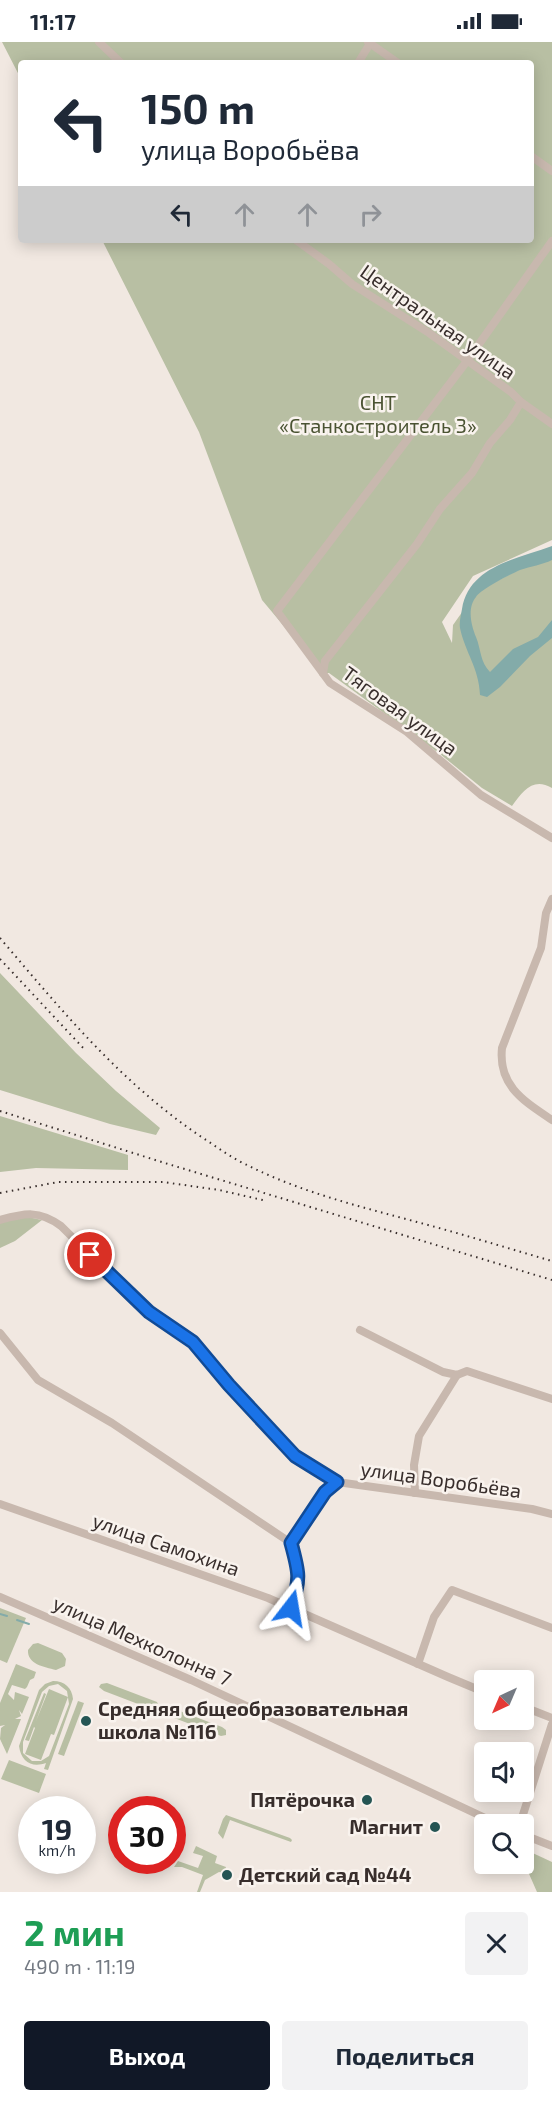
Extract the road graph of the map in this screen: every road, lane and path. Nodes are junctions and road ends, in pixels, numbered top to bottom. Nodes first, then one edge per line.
1 (99, 42) edge
2 (370, 42) edge
3 (118, 60) edge
4 (359, 60) edge
5 (394, 60) edge
6 (534, 158) edge
7 (552, 171) edge
8 (552, 241) edge
9 (300, 243) edge
10 (467, 361) junction
11 (521, 402) junction
12 (552, 424) edge
13 (323, 673) junction
14 (552, 838) edge
15 (552, 898) edge
16 (552, 1120) edge
17 (0, 1220) edge
18 (360, 1330) dead end
19 (0, 1333) edge
20 (457, 1375) junction
21 (552, 1399) edge
22 (337, 1482) junction
23 (415, 1493) junction
24 (0, 1504) edge
25 (552, 1514) edge
26 (291, 1543) junction
27 (0, 1597) edge
28 (291, 1608) junction
29 (552, 1628) edge
30 (418, 1664) junction
31 (474, 1688) edge
32 (534, 1711) edge
33 (552, 1718) edge
34 (552, 1725) edge
35 (477, 1814) edge
36 (523, 1814) edge
37 (534, 1839) edge
38 (552, 1846) edge

1 - 3 street
2 - 4 street
2 - 5 street
6 - 7 street
8 - 10 street
9 - 10 street, Центральная улица
10 - 11 street, Центральная улица
10 - 13 street, Тяговая улица
11 - 12 street
11 - 13 street, Центральная улица
13 - 14 street, Тяговая улица
15 - 16 street
17 - 22 street, улица Воробьёва
18 - 20 street
19 - 26 street
20 - 21 street
20 - 23 street
22 - 23 street, улица Воробьёва
22 - 26 street
23 - 25 street, улица Воробьёва
24 - 28 street, улица Самохина
26 - 28 street
27 - 35 street, улица Мехколонна 7
28 - 30 street, улица Самохина
29 - 30 street
30 - 31 street, улица Самохина
32 - 33 street
34 - 36 street
37 - 38 street

